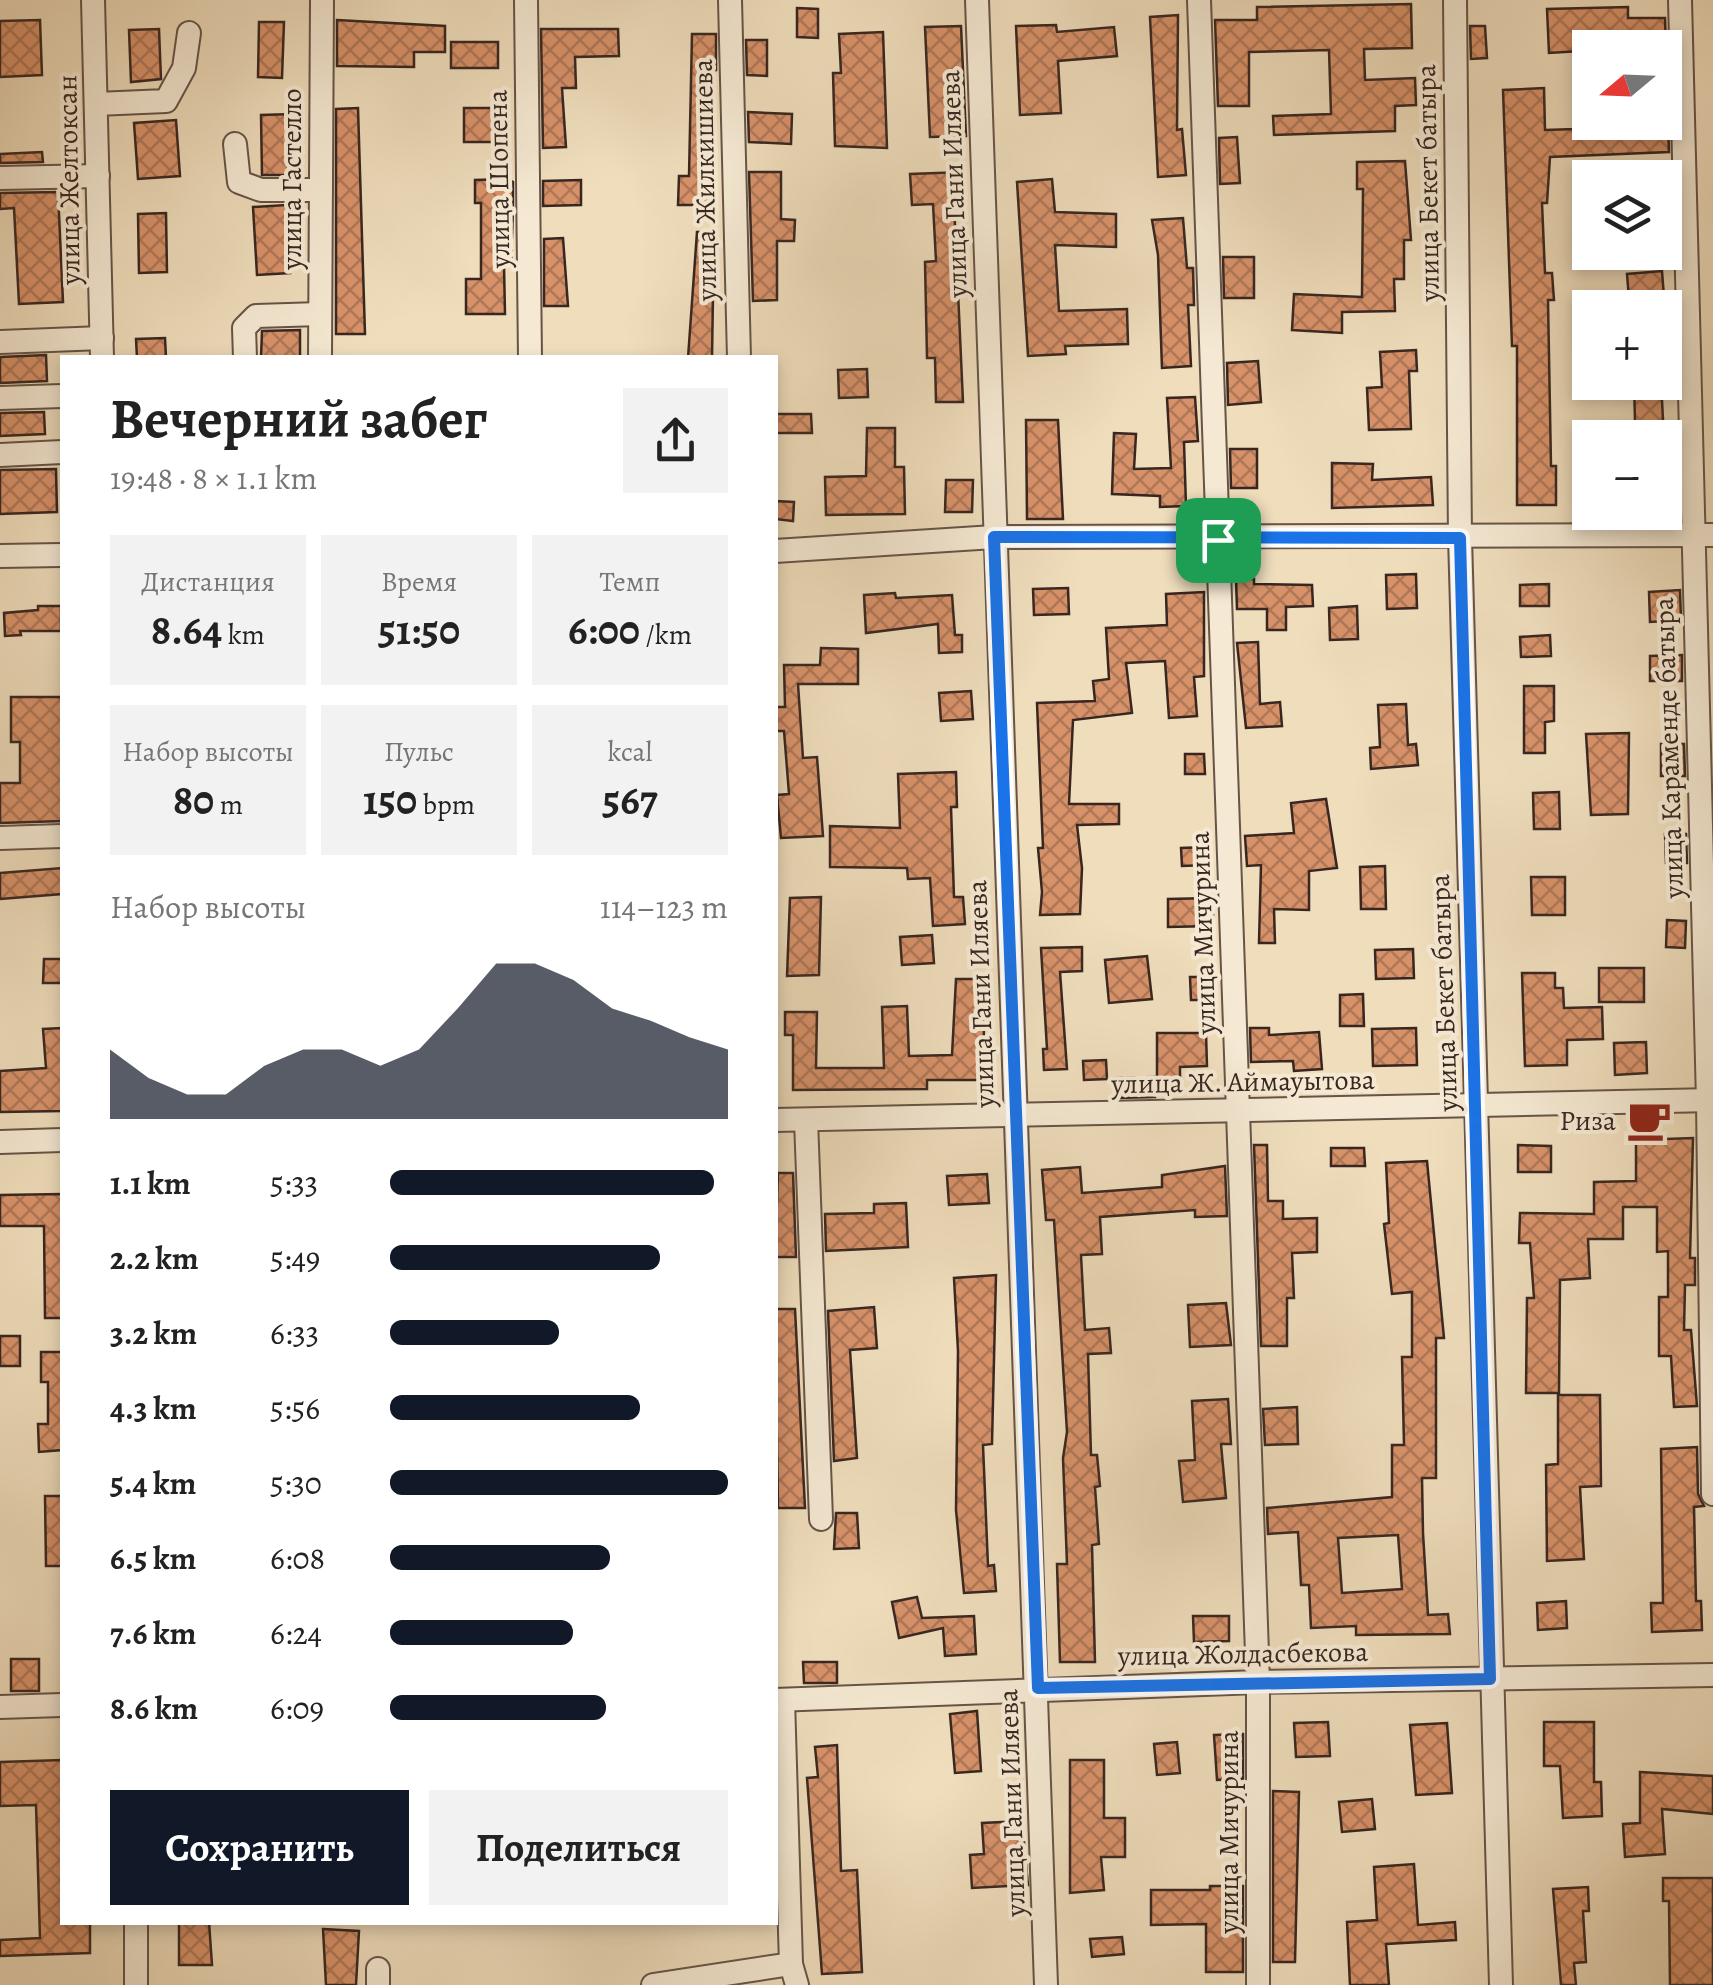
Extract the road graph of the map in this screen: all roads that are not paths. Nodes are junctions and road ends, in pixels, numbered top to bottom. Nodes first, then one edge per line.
1 (93, 0) edge
2 (322, 0) edge
3 (526, 0) edge
4 (730, 0) edge
5 (977, 0) edge
6 (1199, 0) edge
7 (1455, 0) edge
8 (1680, 0) edge
9 (188, 33) dead end
10 (96, 104) junction
11 (235, 144) dead end
12 (98, 176) junction
13 (0, 178) edge
14 (321, 190) junction
15 (320, 314) junction
16 (0, 342) edge
17 (102, 348) edge
18 (246, 355) edge
19 (320, 355) edge
20 (530, 355) edge
21 (738, 355) edge
22 (60, 396) edge
23 (0, 398) edge
24 (60, 452) edge
25 (0, 455) edge
26 (1703, 535) edge
27 (994, 537) junction
28 (1460, 538) junction
29 (1218, 540) junction
30 (778, 551) edge
31 (60, 555) edge
32 (0, 556) edge
33 (60, 836) edge
34 (0, 838) edge
35 (1711, 1101) edge
36 (1476, 1106) junction
37 (1238, 1112) junction
38 (1015, 1116) junction
39 (778, 1120) edge
40 (806, 1120) junction
41 (60, 1140) edge
42 (0, 1142) edge
43 (1713, 1494) edge
44 (821, 1519) dead end
45 (1713, 1675) edge
46 (1490, 1679) junction
47 (1258, 1682) junction
48 (1038, 1688) junction
49 (779, 1700) edge
50 (60, 1705) edge
51 (0, 1707) edge
52 (136, 1925) edge
53 (794, 1974) edge
54 (694, 1981) edge
55 (136, 1985) edge
56 (653, 1985) edge
57 (1046, 1985) edge
58 (1258, 1985) edge
59 (1500, 1985) edge

1 - 10 street, улица Желтоксан
2 - 14 street, улица Гастелло
3 - 20 street, улица Шопена
4 - 21 street, улица Жилкишиева
5 - 27 street, улица Гани Иляева
6 - 29 street, улица Мичурина
7 - 28 street, улица Бекет батыра
8 - 26 street, улица Караменде батыра
9 - 10 street
10 - 12 street, улица Желтоксан
11 - 14 street
12 - 13 street
12 - 17 street, улица Желтоксан
14 - 15 street, улица Гастелло
15 - 18 street
15 - 19 street, улица Гастелло
16 - 17 street
22 - 23 street
24 - 25 street
26 - 28 street
26 - 35 street, улица Караменде батыра
27 - 29 street
27 - 30 street
27 - 38 street, улица Гани Иляева
28 - 29 street
28 - 36 street, улица Бекет батыра
29 - 37 street, улица Мичурина
31 - 32 street
33 - 34 street
35 - 36 street, улица Ж. Аймауытова
35 - 43 street, улица Караменде батыра
36 - 37 street, улица Ж. Аймауытова
36 - 46 street, улица Бекет батыра
37 - 38 street, улица Ж. Аймауытова
37 - 47 street, улица Мичурина
38 - 40 street, улица Ж. Аймауытова
38 - 48 street, улица Гани Иляева
39 - 40 street, улица Ж. Аймауытова
40 - 44 street
41 - 42 street
45 - 46 street, улица Жолдасбекова
46 - 47 street, улица Жолдасбекова
46 - 59 street, улица Бекет батыра
47 - 48 street, улица Жолдасбекова
47 - 58 street, улица Мичурина
48 - 49 street, улица Жолдасбекова
48 - 57 street, улица Гани Иляева
49 - 53 street
50 - 51 street
52 - 55 street
53 - 54 street
54 - 56 street

